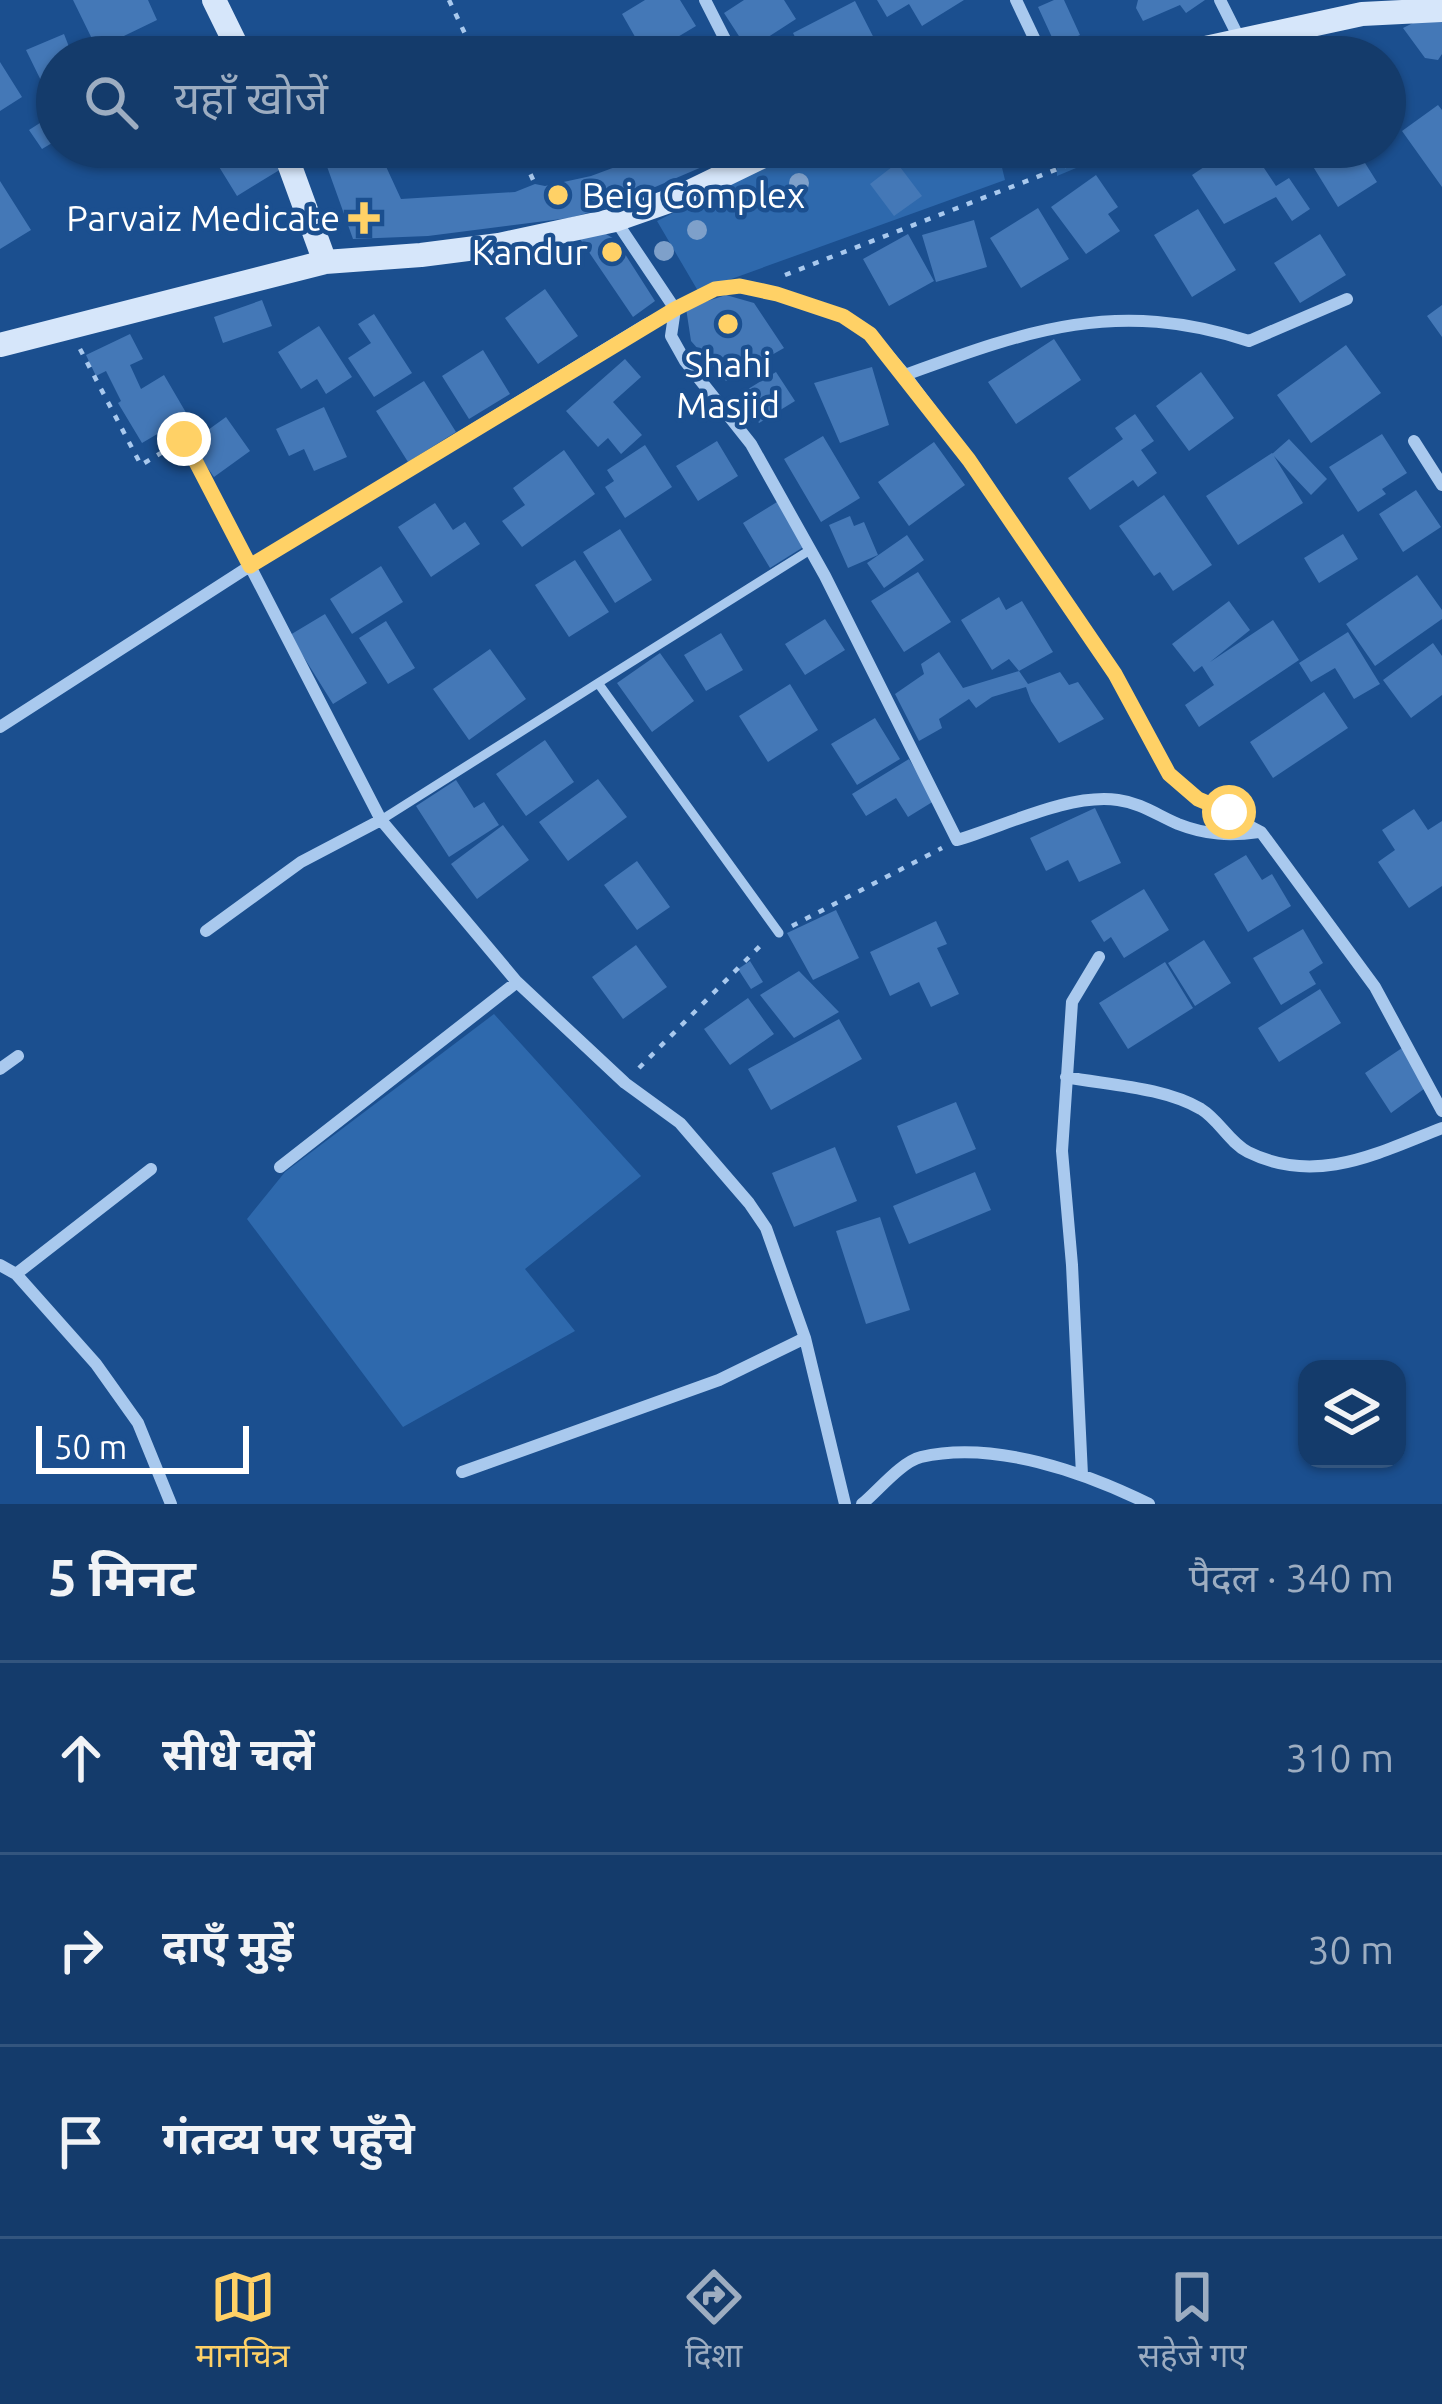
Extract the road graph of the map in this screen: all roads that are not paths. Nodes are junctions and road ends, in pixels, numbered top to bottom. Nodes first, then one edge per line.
1 (214, 0) edge
2 (705, 0) edge
3 (1016, 0) edge
4 (1220, 0) edge
5 (1442, 10) edge
6 (232, 36) edge
7 (723, 36) edge
8 (1033, 36) edge
9 (1238, 36) edge
10 (1270, 36) edge
11 (291, 168) edge
12 (738, 168) edge
13 (615, 220) junction
14 (325, 262) junction
15 (1347, 299) dead end
16 (675, 309) junction
17 (0, 345) edge
18 (904, 375) junction
19 (1414, 441) dead end
20 (1442, 485) edge
21 (810, 550) junction
22 (250, 566) junction
23 (598, 683) junction
24 (0, 727) edge
25 (381, 820) junction
26 (1261, 832) junction
27 (206, 931) dead end
28 (779, 933) dead end
29 (1099, 958) dead end
30 (517, 982) junction
31 (18, 1056) dead end
32 (0, 1069) edge
33 (1066, 1077) junction
34 (1442, 1111) edge
35 (1442, 1128) edge
36 (280, 1167) dead end
37 (152, 1169) dead end
38 (0, 1264) edge
39 (16, 1274) junction
40 (805, 1338) junction
41 (462, 1472) dead end
42 (1082, 1475) junction
43 (171, 1504) edge
44 (845, 1504) edge
45 (862, 1504) edge
46 (1149, 1504) edge

1 - 6 street
2 - 7 street
3 - 8 street
4 - 9 street
5 - 10 street
11 - 14 street
12 - 13 street
13 - 14 street
13 - 16 street
14 - 17 street
15 - 18 street
16 - 18 street
16 - 21 street
16 - 22 street
18 - 26 street
19 - 20 street
21 - 23 lane
21 - 26 street
22 - 24 street
22 - 25 street
23 - 25 lane
23 - 28 lane
25 - 27 street
25 - 30 street
26 - 34 street
29 - 33 street
30 - 36 street
30 - 40 street
31 - 32 street
33 - 35 street
33 - 42 street
37 - 39 street
38 - 39 street
39 - 43 street
40 - 41 street
40 - 44 street
42 - 45 street
42 - 46 street

